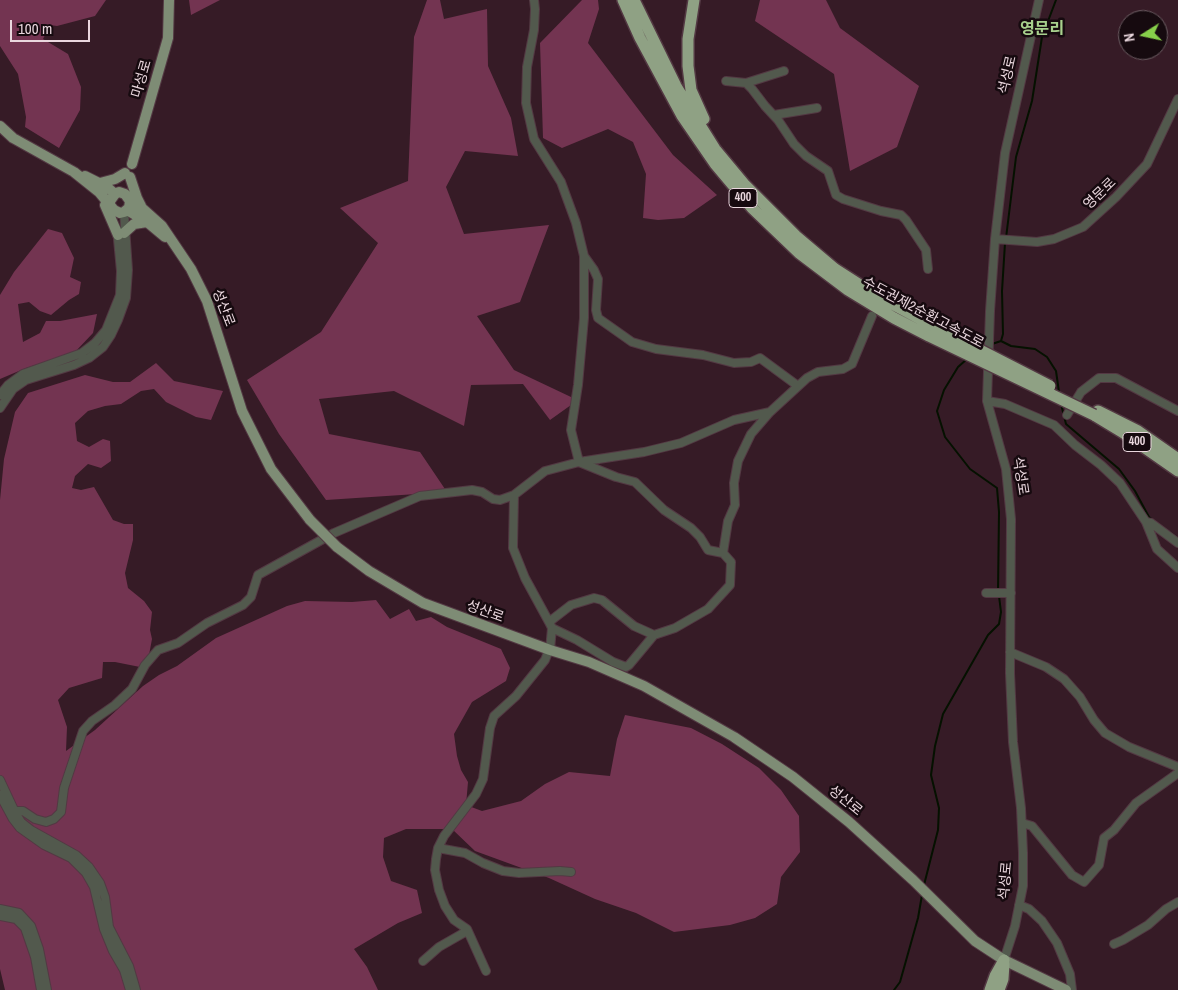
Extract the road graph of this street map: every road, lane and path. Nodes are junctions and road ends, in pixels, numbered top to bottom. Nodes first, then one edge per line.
1 (169, 0) edge
2 (534, 0) edge
3 (623, 0) edge
4 (634, 0) edge
5 (694, 0) edge
6 (1039, 0) edge
7 (784, 70) dead end
8 (726, 81) dead end
9 (746, 83) junction
10 (1178, 99) edge
11 (817, 108) dead end
12 (774, 116) junction
13 (0, 126) edge
14 (715, 149) junction
15 (132, 164) joint
16 (74, 172) junction
17 (128, 175) junction
18 (86, 181) junction
19 (100, 183) junction
20 (115, 194) junction
21 (122, 206) junction
22 (143, 208) junction
23 (147, 222) junction
24 (121, 234) junction
25 (997, 240) junction
26 (177, 248) junction
27 (584, 256) junction
28 (928, 269) dead end
29 (872, 316) dead end
30 (932, 332) junction
31 (798, 386) junction
32 (0, 395) edge
33 (987, 401) junction
34 (0, 408) edge
35 (1178, 411) edge
36 (770, 412) junction
37 (1095, 413) junction
38 (1067, 415) dead end
39 (1178, 459) edge
40 (579, 462) junction
41 (1178, 471) edge
42 (514, 495) junction
43 (1146, 522) junction
44 (1178, 542) edge
45 (723, 553) junction
46 (1178, 568) edge
47 (986, 593) dead end
48 (1011, 593) junction
49 (550, 625) junction
50 (654, 635) junction
51 (549, 650) junction
52 (1010, 652) junction
53 (1178, 767) edge
54 (1178, 773) edge
55 (0, 780) edge
56 (0, 795) edge
57 (14, 811) junction
58 (1022, 823) junction
59 (438, 848) junction
60 (572, 872) dead end
61 (1178, 896) edge
62 (1176, 903) edge
63 (1019, 905) junction
64 (0, 909) edge
65 (0, 916) edge
66 (467, 930) junction
67 (1114, 944) dead end
68 (1004, 960) junction
69 (423, 961) dead end
70 (486, 971) dead end
71 (41, 990) edge
72 (47, 990) edge
73 (130, 990) edge
74 (136, 990) edge
75 (990, 990) edge
76 (999, 990) edge
77 (1066, 990) edge
78 (1072, 990) edge

1 - 15 main road, 마성로
2 - 27 street
3 - 30 highway, 수도권제2순환고속도로 / 400
4 - 14 highway, 수도권제2순환고속도로 / 400
5 - 14 highway
6 - 25 street, 석성로
7 - 9 street
8 - 9 street
9 - 12 street
10 - 25 street, 영문로
11 - 12 street
12 - 28 street
13 - 16 main road
14 - 30 highway, 수도권제2순환고속도로 / 400
15 - 17 street
16 - 18 main road
16 - 19 main road
17 - 19 main road
17 - 20 street
17 - 21 street
17 - 22 main road
18 - 21 main road
18 - 24 main road
19 - 20 main road
20 - 21 main road
21 - 22 main road
21 - 23 main road
21 - 24 street
22 - 26 main road
23 - 24 main road
23 - 26 main road
24 - 32 street
24 - 34 street
25 - 33 street, 석성로
26 - 51 main road, 성산로, bridge
27 - 31 street
27 - 40 street
29 - 31 street
30 - 37 highway, 수도권제2순환고속도로 / 400, bridge
31 - 36 street
33 - 43 street
33 - 48 street, 석성로
35 - 38 street
36 - 40 street
36 - 45 street
37 - 39 highway, 수도권제2순환고속도로 / 400
37 - 41 highway, 수도권제2순환고속도로 / 400
40 - 42 street
40 - 45 street
42 - 49 street
42 - 57 street
43 - 44 street
43 - 46 street
45 - 50 street
47 - 48 street
48 - 52 street, 석성로
49 - 50 street
49 - 50 street
49 - 51 street
51 - 59 street
51 - 68 main road, 성산로
52 - 53 street
52 - 58 street, 석성로
54 - 58 street
55 - 57 street
56 - 73 street
57 - 74 street
58 - 63 street, 석성로
59 - 60 street
59 - 66 street
61 - 62 street
62 - 67 street
63 - 68 street, 석성로
63 - 78 street
64 - 72 street
65 - 71 street
66 - 69 street
66 - 70 street
68 - 75 highway, 석성로
68 - 76 highway, 석성로
68 - 77 main road

